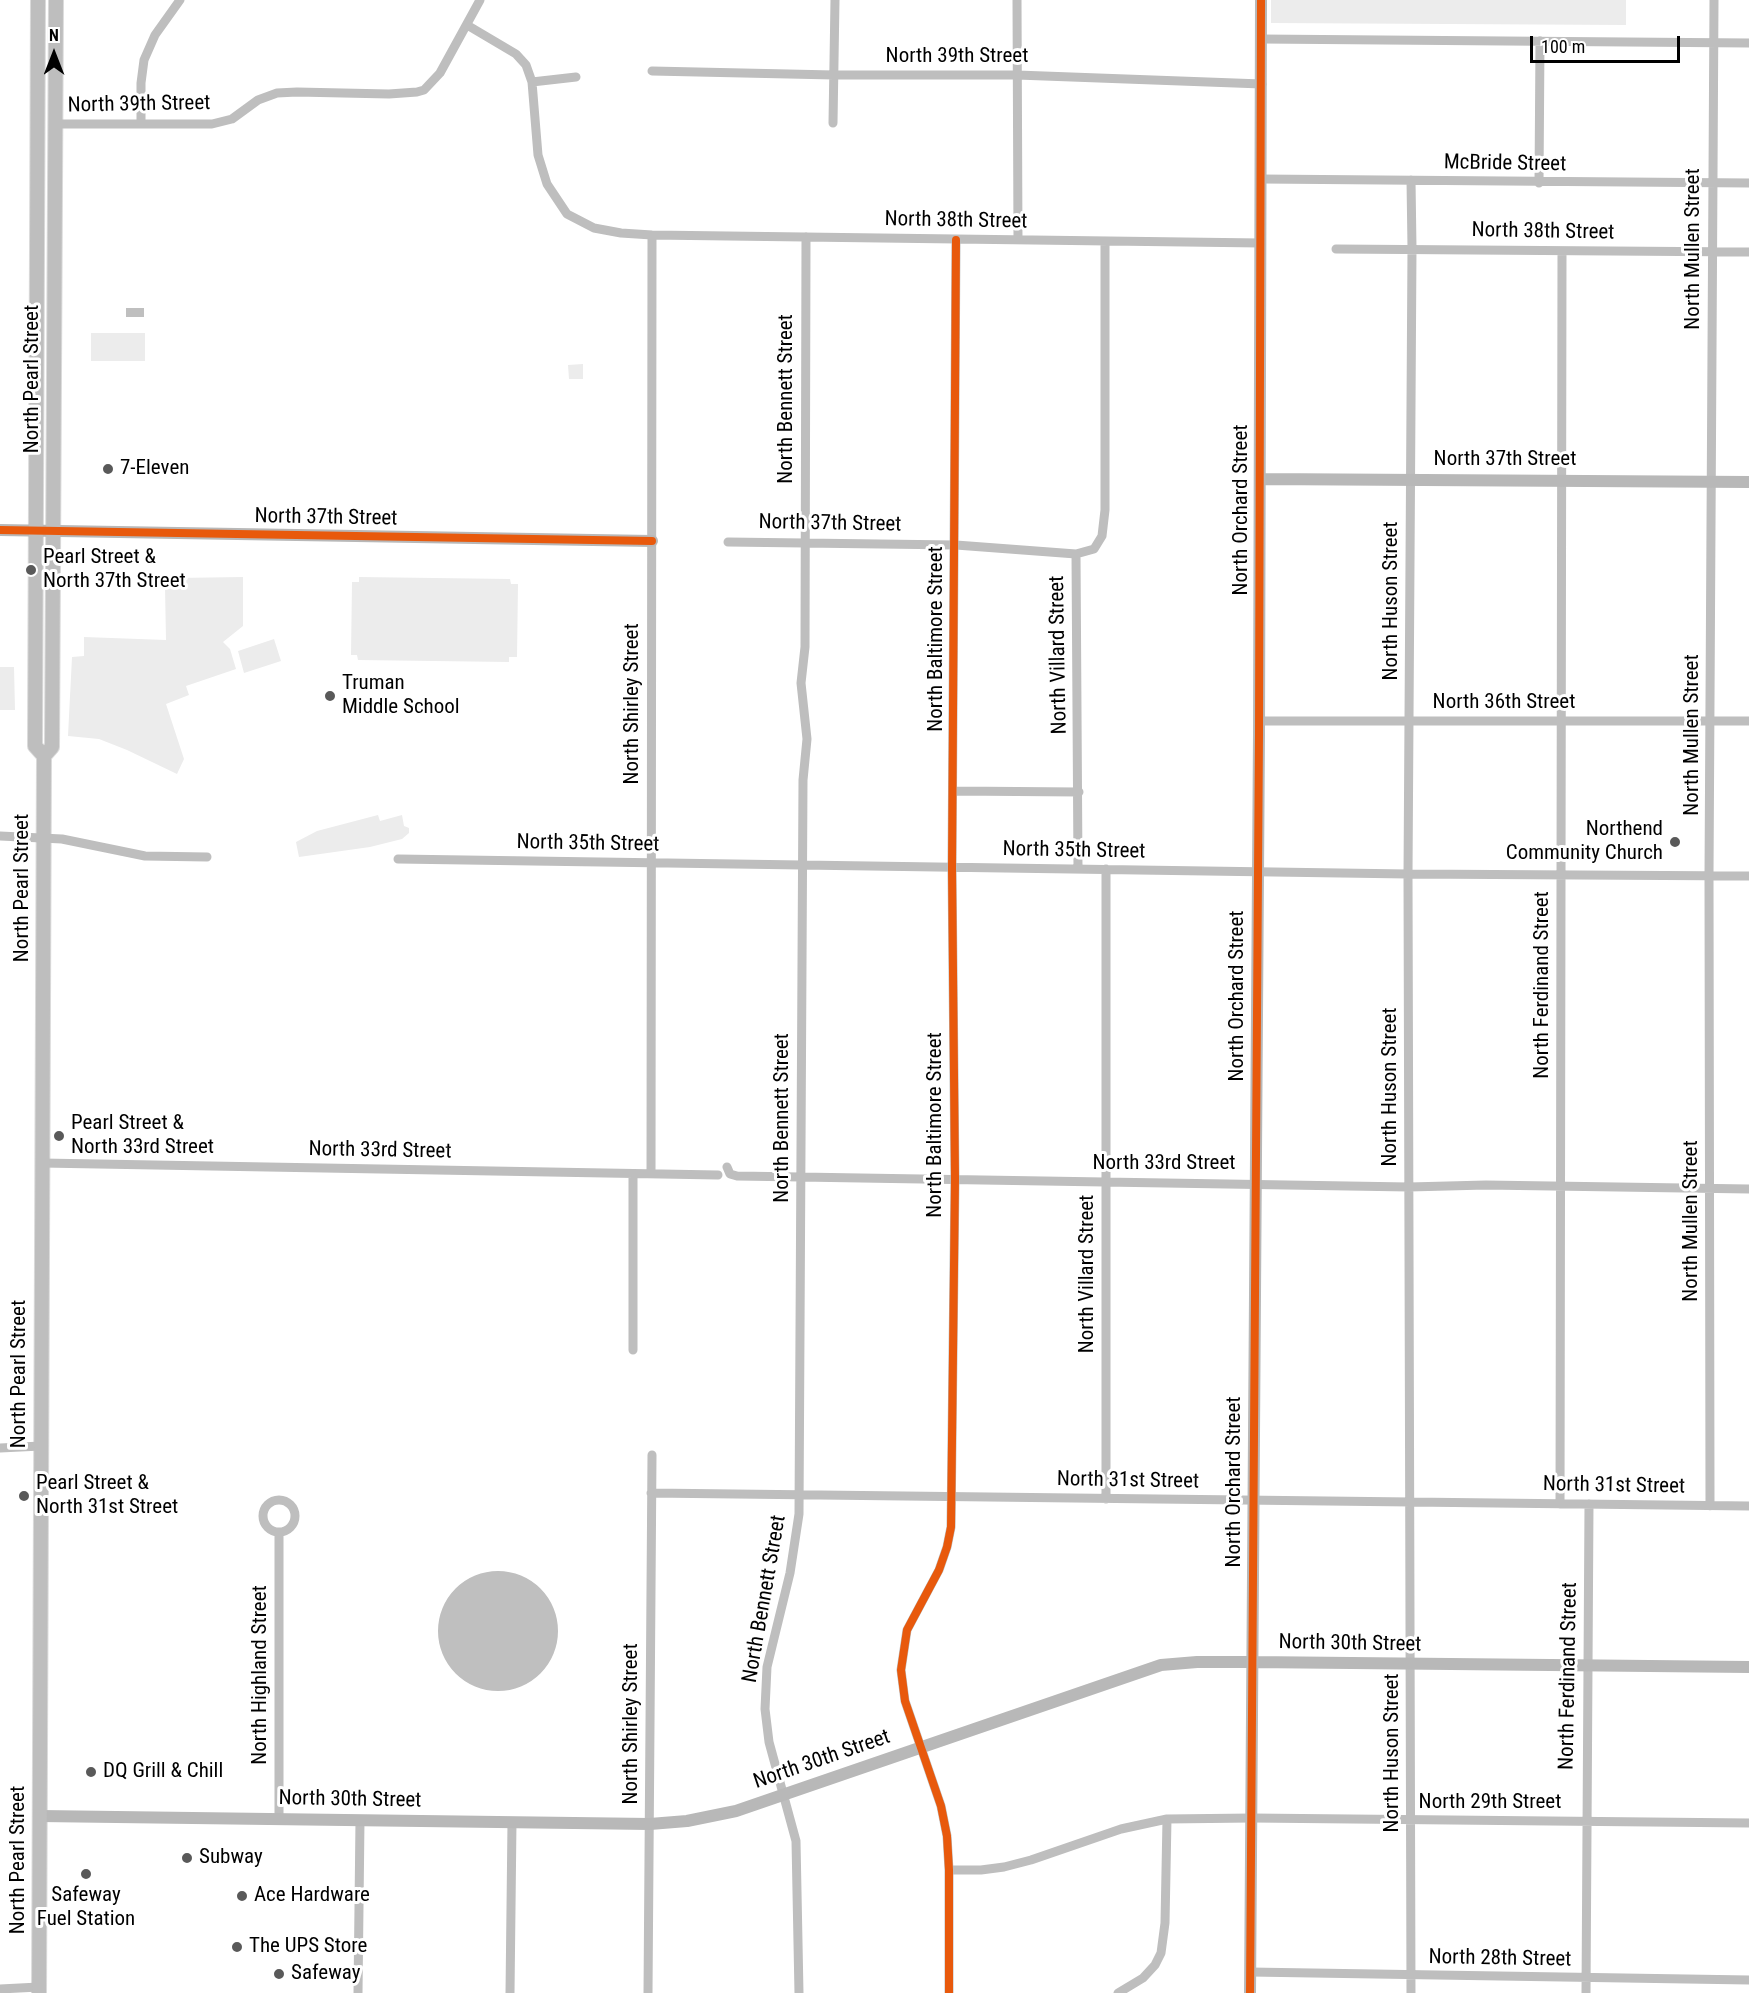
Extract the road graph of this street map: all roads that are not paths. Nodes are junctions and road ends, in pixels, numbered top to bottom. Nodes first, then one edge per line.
1 (38, 0) edge
2 (56, 0) edge
3 (180, 0) edge
4 (480, 0) edge
5 (835, 0) edge
6 (1017, 0) edge
7 (1261, 0) edge
8 (1714, 0) edge
9 (467, 25) junction
10 (1261, 39) junction
11 (1540, 41) junction
12 (1714, 43) junction
13 (1749, 43) edge
14 (652, 71) dead end
15 (834, 75) junction
16 (1017, 75) junction
17 (576, 77) dead end
18 (532, 82) junction
19 (1262, 84) junction
20 (833, 123) dead end
21 (56, 124) junction
22 (141, 124) junction
23 (1261, 179) junction
24 (1411, 180) junction
25 (1539, 183) junction
26 (1712, 183) junction
27 (1749, 183) edge
28 (652, 235) junction
29 (806, 237) junction
30 (957, 240) junction
31 (1018, 240) junction
32 (1105, 242) junction
33 (1261, 243) junction
34 (1412, 248) junction
35 (1336, 249) dead end
36 (1562, 251) junction
37 (1712, 251) junction
38 (1749, 252) edge
39 (1260, 479) junction
40 (1411, 479) junction
41 (1562, 480) junction
42 (1710, 482) junction
43 (1749, 482) edge
44 (0, 530) edge
45 (35, 530) junction
46 (52, 531) junction
47 (651, 541) junction
48 (728, 542) dead end
49 (804, 543) junction
50 (956, 545) junction
51 (1076, 554) junction
52 (1259, 721) junction
53 (1562, 721) junction
54 (1712, 721) junction
55 (1409, 722) junction
56 (1749, 722) edge
57 (44, 756) junction
58 (954, 791) junction
59 (1079, 792) junction
60 (0, 836) edge
61 (45, 838) junction
62 (207, 857) dead end
63 (398, 859) dead end
64 (651, 863) junction
65 (802, 864) junction
66 (952, 868) junction
67 (1078, 869) junction
68 (1106, 869) junction
69 (1257, 872) junction
70 (1408, 874) junction
71 (1561, 875) junction
72 (1709, 876) junction
73 (1749, 876) edge
74 (42, 1163) junction
75 (727, 1167) dead end
76 (633, 1174) junction
77 (651, 1174) junction
78 (718, 1175) dead end
79 (800, 1177) junction
80 (955, 1179) junction
81 (1106, 1182) junction
82 (1256, 1183) junction
83 (1562, 1186) junction
84 (1409, 1187) junction
85 (1710, 1189) junction
86 (1749, 1189) edge
87 (633, 1350) dead end
88 (41, 1446) junction
89 (0, 1448) edge
90 (652, 1455) dead end
91 (651, 1493) junction
92 (799, 1495) junction
93 (951, 1496) junction
94 (1106, 1498) junction
95 (1253, 1500) junction
96 (1410, 1502) junction
97 (1560, 1504) junction
98 (1589, 1504) junction
99 (1710, 1506) junction
100 (1749, 1506) edge
101 (279, 1532) dead end
102 (1252, 1662) junction
103 (1410, 1664) junction
104 (1588, 1666) junction
105 (1749, 1667) edge
106 (921, 1747) junction
107 (784, 1795) junction
108 (40, 1816) junction
109 (279, 1818) junction
110 (1252, 1818) junction
111 (1167, 1819) junction
112 (360, 1820) junction
113 (1411, 1821) junction
114 (512, 1822) junction
115 (1586, 1822) junction
116 (1749, 1823) edge
117 (650, 1824) junction
118 (950, 1870) junction
119 (1250, 1972) junction
120 (1411, 1976) junction
121 (1586, 1978) junction
122 (1749, 1980) edge
123 (0, 1989) edge
124 (39, 1990) edge
125 (358, 1993) edge
126 (510, 1993) edge
127 (648, 1993) edge
128 (799, 1993) edge
129 (950, 1993) edge
130 (1118, 1993) edge
131 (1250, 1993) edge
132 (1411, 1993) edge
133 (1586, 1993) edge

1 - 45 main road, North Pearl Street
2 - 21 main road, North Pearl Street
3 - 22 street
4 - 9 street
5 - 15 street
6 - 16 street
7 - 10 street, North Orchard Street
8 - 12 street, North Mullen Street
9 - 18 street
9 - 22 street, North 39th Street
10 - 11 street
10 - 19 street, North Orchard Street
11 - 12 street
11 - 25 street
12 - 13 street
12 - 26 street, North Mullen Street
14 - 15 street, North 39th Street
15 - 16 street, North 39th Street
15 - 20 street
16 - 19 street, North 39th Street
16 - 31 street
17 - 18 street
18 - 28 street, North 38th Street
19 - 23 street, North Orchard Street
21 - 22 street, North 39th Street
21 - 46 main road, North Pearl Street
23 - 24 street, McBride Street
23 - 33 street, North Orchard Street
24 - 25 street, McBride Street
24 - 34 street, North Huson Street
25 - 26 street, McBride Street
26 - 27 street, McBride Street
26 - 37 street, North Mullen Street
28 - 29 street, North 38th Street
28 - 47 street, North Shirley Street
29 - 30 street, North 38th Street
29 - 49 street, North Bennett Street
30 - 31 street, North 38th Street
30 - 50 street, North Baltimore Street
31 - 32 street, North 38th Street
32 - 33 street, North 38th Street
32 - 51 street, North Villard Street
33 - 39 street, North Orchard Street
34 - 35 street, North 38th Street
34 - 36 street, North 38th Street
34 - 40 street, North Huson Street
36 - 37 street, North 38th Street
36 - 41 street, North Ferdinand Street
37 - 38 street, North 38th Street
37 - 42 street, North Mullen Street
39 - 40 street, North 37th Street
39 - 52 street, North Orchard Street
40 - 41 street, North 37th Street
40 - 55 street, North Huson Street
41 - 42 street, North 37th Street
41 - 53 street, North Ferdinand Street
42 - 43 street, North 37th Street
42 - 54 street, North Mullen Street
44 - 45 street, North 37th Street
45 - 46 street, North 37th Street
45 - 57 main road, North Pearl Street
46 - 47 street, North 37th Street
46 - 57 main road, North Pearl Street
47 - 64 street, North Shirley Street
48 - 49 street, North 37th Street
49 - 50 street, North 37th Street
49 - 65 street, North Bennett Street
50 - 51 street, North 37th Street
50 - 58 street, North Baltimore Street
51 - 59 street, North Villard Street
52 - 55 street, North 36th Street
52 - 69 street, North Orchard Street
53 - 54 street, North 36th Street
53 - 55 street, North 36th Street
53 - 71 street, North Ferdinand Street
54 - 56 street, North 36th Street
54 - 72 street, North Mullen Street
55 - 70 street, North Huson Street
57 - 61 main road, North Pearl Street
58 - 59 street
58 - 66 street, North Baltimore Street
59 - 67 street, North Villard Street
60 - 61 street
61 - 62 street
61 - 74 main road, North Pearl Street
63 - 64 street, North 35th Street
64 - 65 street, North 35th Street
64 - 77 street, North Shirley Street
65 - 66 street, North 35th Street
65 - 79 street, North Bennett Street
66 - 67 street, North 35th Street
66 - 80 street, North Baltimore Street
67 - 68 street, North 35th Street
68 - 69 street, North 35th Street
68 - 81 street, North Villard Street
69 - 70 street, North 35th Street
69 - 82 street, North Orchard Street
70 - 71 street, North 35th Street
70 - 84 street, North Huson Street
71 - 72 street, North 35th Street
71 - 83 street, North Ferdinand Street
72 - 73 street, North 35th Street
72 - 85 street, North Mullen Street
74 - 76 street, North 33rd Street
74 - 88 main road, North Pearl Street
75 - 79 street, North 33rd Street
76 - 77 street, North 33rd Street
76 - 87 street
77 - 78 street, North 33rd Street
79 - 80 street, North 33rd Street
79 - 92 street, North Bennett Street
80 - 81 street, North 33rd Street
80 - 93 street, North Baltimore Street
81 - 82 street, North 33rd Street
81 - 94 street, North Villard Street
82 - 84 street, North 33rd Street
82 - 95 street, North Orchard Street
83 - 84 street, North 33rd Street
83 - 85 street, North 33rd Street
83 - 97 street, North Ferdinand Street
84 - 96 street, North Huson Street
85 - 86 street, North 33rd Street
85 - 99 street, North Mullen Street
88 - 89 street
88 - 108 main road, North Pearl Street
90 - 91 street, North Shirley Street
91 - 92 street, North 31st Street
91 - 117 street, North Shirley Street
92 - 93 street, North 31st Street
92 - 107 street, North Bennett Street
93 - 94 street, North 31st Street
93 - 106 street, North Baltimore Street
94 - 95 street, North 31st Street
95 - 96 street, North 31st Street
95 - 102 street, North Orchard Street
96 - 97 street, North 31st Street
96 - 103 street, North Huson Street
97 - 98 street, North 31st Street
98 - 99 street, North 31st Street
98 - 104 street, North Ferdinand Street
99 - 100 street, North 31st Street
101 - 109 street, North Highland Street
102 - 103 street, North 30th Street
102 - 106 street, North 30th Street
102 - 110 street, North Orchard Street
103 - 104 street, North 30th Street
103 - 113 street, North Huson Street
104 - 105 street, North 30th Street
104 - 115 street, North Ferdinand Street
106 - 107 street, North 30th Street
106 - 118 street, North Baltimore Street
107 - 117 street, North 30th Street
107 - 128 street, North Bennett Street
108 - 109 street, North 30th Street
108 - 124 main road, North Pearl Street
109 - 112 street, North 30th Street
110 - 111 street, North 29th Street
110 - 113 street, North 29th Street
110 - 119 street, North Orchard Street
111 - 118 street, North 29th Street
111 - 130 street
112 - 114 street, North 30th Street
112 - 125 street
113 - 115 street, North 29th Street
113 - 120 street, North Huson Street
114 - 117 street, North 30th Street
114 - 126 street
115 - 116 street, North 29th Street
115 - 121 street, North Ferdinand Street
117 - 127 street, North Shirley Street
118 - 129 street, North Baltimore Street
119 - 120 street, North 28th Street
119 - 131 street, North Orchard Street
120 - 121 street, North 28th Street
120 - 132 street, North Huson Street
121 - 122 street, North 28th Street
121 - 133 street, North Ferdinand Street
123 - 124 street

